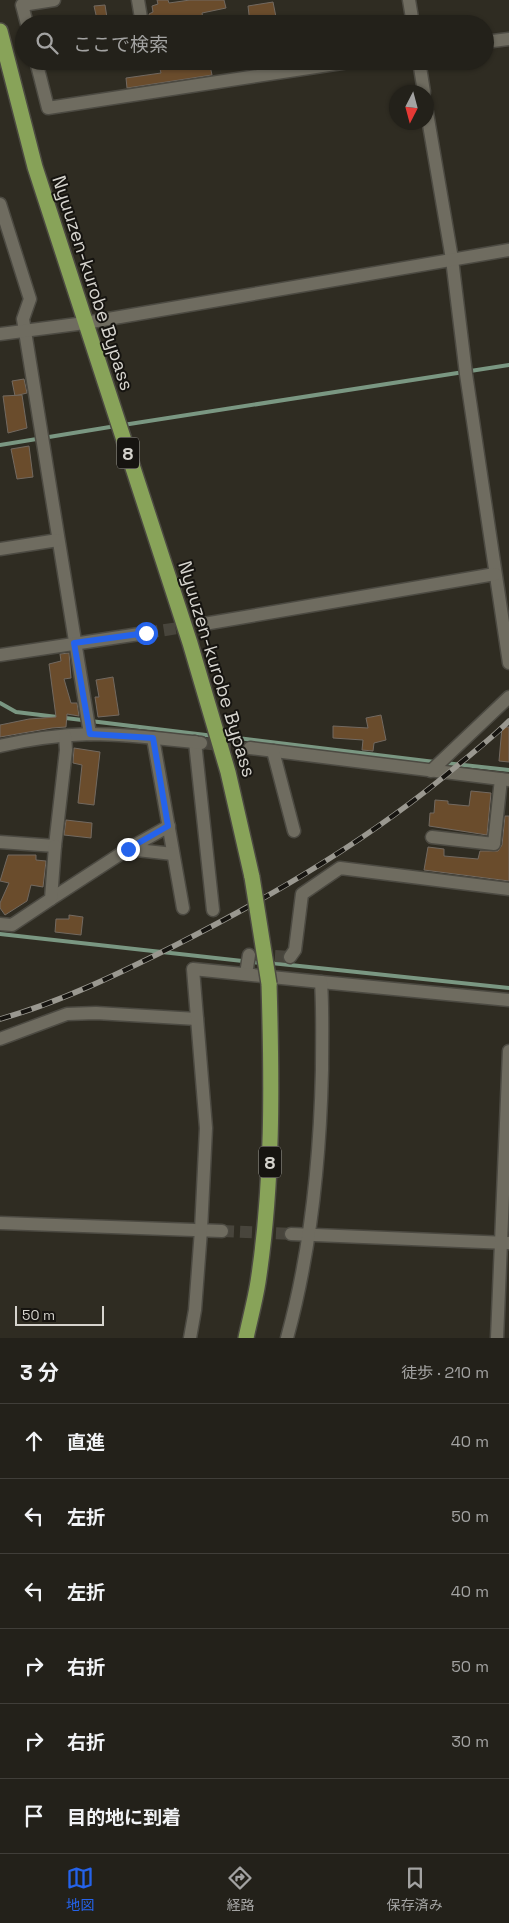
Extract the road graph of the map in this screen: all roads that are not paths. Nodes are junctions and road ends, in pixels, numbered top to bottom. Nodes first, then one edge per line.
1 (54, 0) edge
2 (138, 0) edge
3 (409, 0) edge
4 (22, 2) edge
5 (25, 15) edge
6 (140, 15) edge
7 (412, 15) edge
8 (0, 31) edge
9 (509, 39) edge
10 (494, 41) edge
11 (38, 70) edge
12 (296, 70) edge
13 (420, 70) edge
14 (423, 85) edge
15 (430, 130) edge
16 (0, 204) edge
17 (509, 250) edge
18 (452, 259) junction
19 (85, 323) junction
20 (24, 330) junction
21 (0, 334) edge
22 (58, 540) junction
23 (0, 549) edge
24 (495, 574) junction
25 (204, 624) tunnel mouth
26 (146, 633) tunnel mouth
27 (74, 643) junction
28 (0, 655) edge
29 (509, 663) edge
30 (509, 696) edge
31 (90, 734) junction
32 (65, 736) junction
33 (153, 738) junction
34 (0, 746) edge
35 (250, 748) tunnel mouth
36 (273, 750) junction
37 (431, 770) junction
38 (505, 780) edge
39 (168, 826) junction
40 (294, 831) dead end
41 (432, 837) dead end
42 (0, 842) edge
43 (55, 846) junction
44 (128, 849) junction
45 (174, 854) junction
46 (509, 889) edge
47 (51, 899) junction
48 (183, 908) dead end
49 (213, 910) dead end
50 (0, 924) edge
51 (249, 955) dead end
52 (290, 957) dead end
53 (246, 974) junction
54 (321, 982) junction
55 (509, 1000) edge
56 (197, 1019) junction
57 (0, 1039) edge
58 (509, 1051) edge
59 (0, 1223) edge
60 (201, 1230) junction
61 (222, 1231) tunnel mouth
62 (291, 1234) tunnel mouth
63 (309, 1235) junction
64 (505, 1243) edge
65 (190, 1338) edge
66 (246, 1338) edge
67 (287, 1338) edge
68 (497, 1338) edge

1 - 4 street
2 - 6 street
3 - 7 street
4 - 5 street
8 - 19 highway, Nyuuzen-kurobe Bypass / 8
9 - 10 street
11 - 12 street
13 - 14 street
15 - 18 street
16 - 20 street
17 - 18 street
18 - 19 street
18 - 24 street
19 - 20 street
19 - 66 highway, Nyuuzen-kurobe Bypass / 8, bridge
20 - 21 street
20 - 22 street
22 - 23 street
22 - 27 street
24 - 25 street
24 - 29 street
26 - 27 street
27 - 28 street
27 - 31 street
30 - 37 street
31 - 32 street
31 - 33 street
32 - 34 street
32 - 43 street
33 - 39 street
33 - 49 street
35 - 36 street
36 - 37 street
36 - 40 street
37 - 38 street
38 - 41 street
39 - 44 street
39 - 45 street
42 - 43 street
43 - 47 street
44 - 45 street
44 - 47 street
45 - 48 street
46 - 52 street
47 - 50 street
51 - 53 street
53 - 54 street
53 - 56 street
54 - 55 street
54 - 63 street
56 - 57 street
56 - 60 street
58 - 64 street
59 - 60 street
60 - 61 street
60 - 65 street
62 - 63 street
63 - 64 street
63 - 67 street
64 - 68 street

